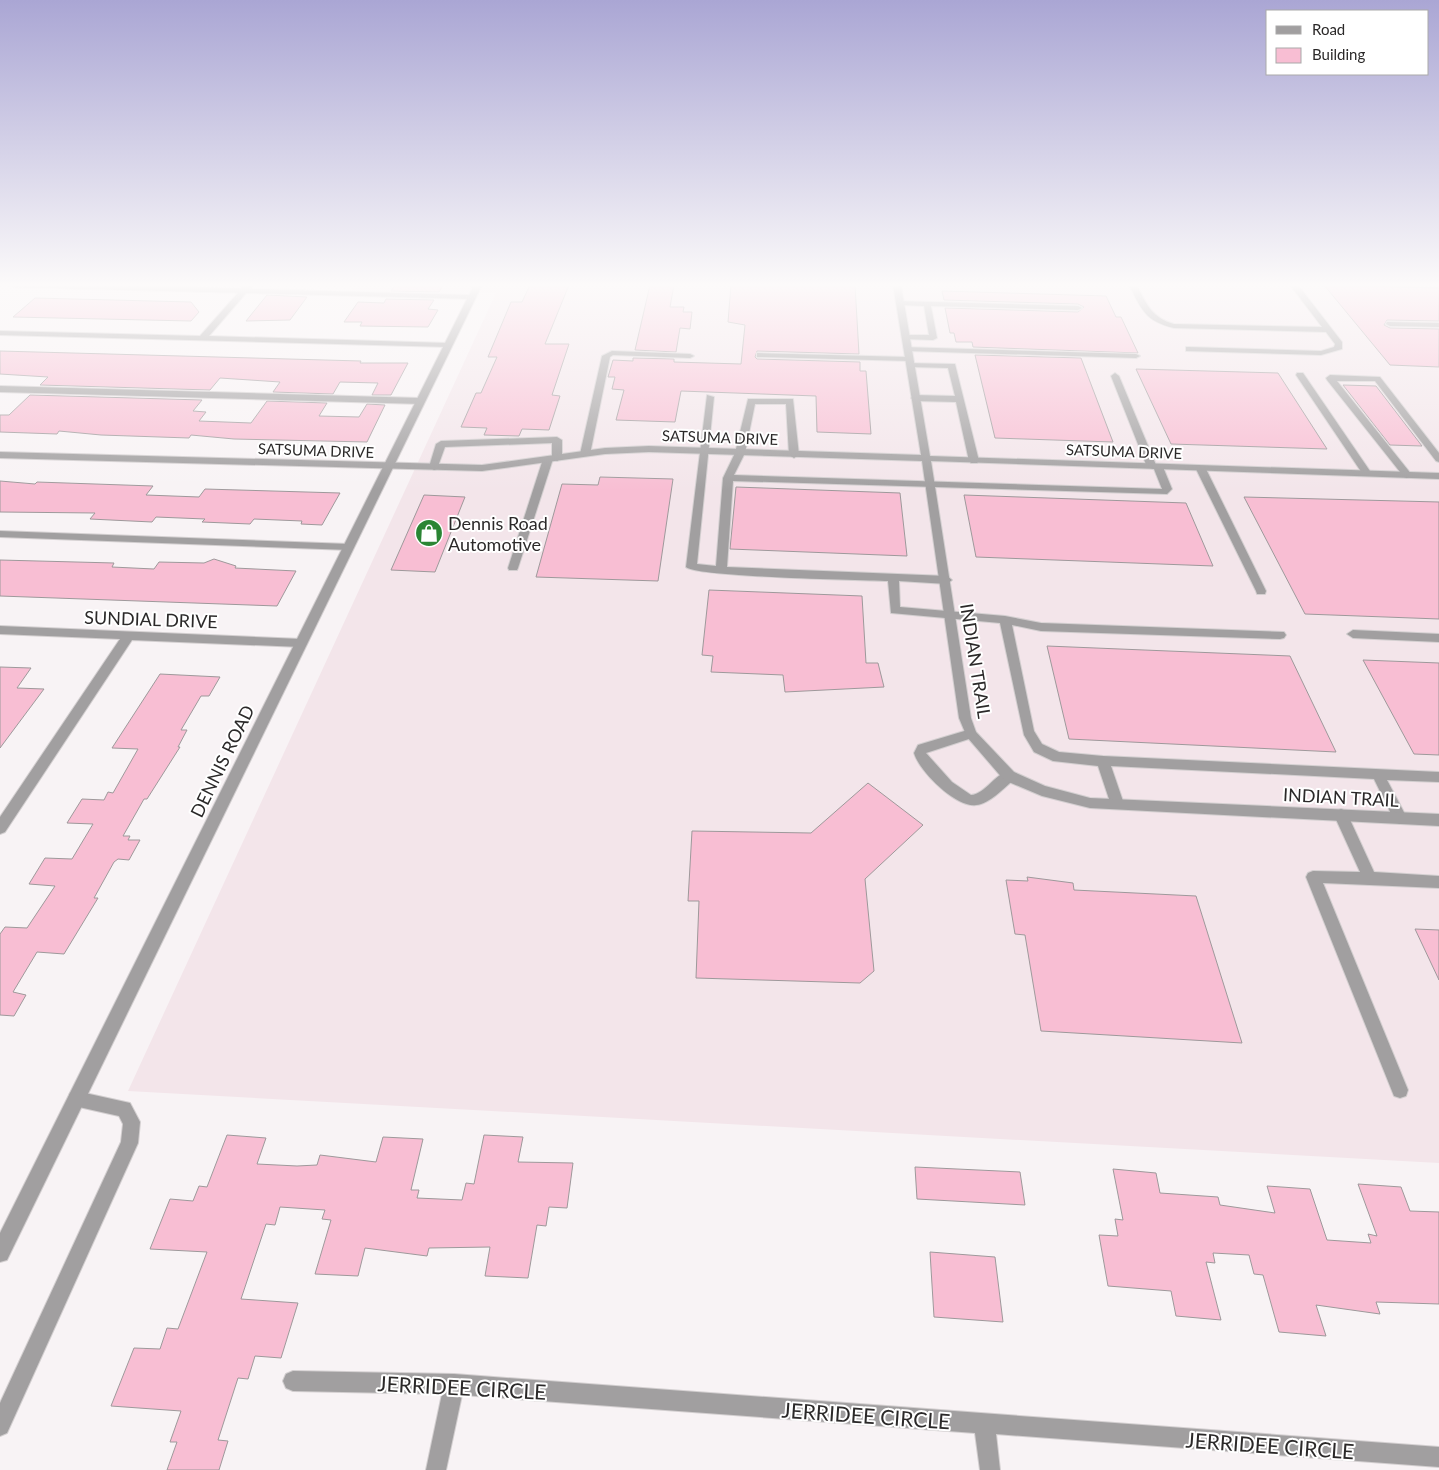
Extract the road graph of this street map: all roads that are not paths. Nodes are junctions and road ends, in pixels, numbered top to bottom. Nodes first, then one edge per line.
1 (444, 354) edge
2 (611, 354) edge
3 (628, 354) edge
4 (829, 354) edge
5 (908, 354) edge
6 (913, 354) edge
7 (999, 354) edge
8 (760, 355) dead end
9 (690, 356) dead end
10 (1136, 356) dead end
11 (1300, 375) dead end
12 (1115, 376) dead end
13 (0, 389) edge
14 (710, 397) dead end
15 (915, 398) junction
16 (958, 399) junction
17 (421, 401) junction
18 (702, 451) junction
19 (740, 453) junction
20 (585, 454) junction
21 (0, 455) edge
22 (794, 455) junction
23 (553, 459) junction
24 (1439, 459) edge
25 (925, 460) junction
26 (974, 461) junction
27 (388, 467) junction
28 (434, 467) junction
29 (1155, 467) junction
30 (1201, 468) junction
31 (1367, 474) junction
32 (1406, 475) junction
33 (1439, 476) edge
34 (728, 478) junction
35 (929, 485) junction
36 (0, 534) edge
37 (349, 546) junction
38 (513, 568) dead end
39 (721, 570) junction
40 (893, 578) junction
41 (946, 580) junction
42 (1261, 591) dead end
43 (952, 616) junction
44 (1006, 620) junction
45 (0, 630) edge
46 (1353, 634) dead end
47 (129, 635) junction
48 (1280, 635) dead end
49 (1439, 638) edge
50 (302, 642) junction
51 (971, 734) junction
52 (1103, 761) junction
53 (1378, 774) junction
54 (1009, 776) junction
55 (1439, 777) edge
56 (1118, 804) junction
57 (1341, 815) junction
58 (1400, 818) junction
59 (1439, 820) edge
60 (0, 828) edge
61 (1370, 878) junction
62 (1439, 882) edge
63 (1400, 1090) dead end
64 (76, 1099) junction
65 (0, 1253) edge
66 (293, 1381) dead end
67 (454, 1384) junction
68 (984, 1424) junction
69 (0, 1426) edge
70 (1439, 1457) edge
71 (436, 1470) edge
72 (990, 1470) edge

1 - 17 street, DENNIS ROAD
2 - 20 street
3 - 9 street
4 - 8 street
5 - 15 street, INDIAN TRAIL
6 - 16 street
7 - 10 street
11 - 31 street
12 - 29 street
13 - 17 street
14 - 18 street
15 - 16 street
15 - 25 street, INDIAN TRAIL
16 - 26 street
17 - 27 street, DENNIS ROAD
18 - 19 street, SATSUMA DRIVE
18 - 20 street, SATSUMA DRIVE
18 - 39 street
19 - 22 street, SATSUMA DRIVE
19 - 22 street
19 - 34 street
20 - 23 street, SATSUMA DRIVE
21 - 27 street, SATSUMA DRIVE
22 - 25 street, SATSUMA DRIVE
23 - 28 street, SATSUMA DRIVE
23 - 28 street
23 - 38 street
24 - 32 street
25 - 26 street, SATSUMA DRIVE
25 - 35 street, INDIAN TRAIL
26 - 29 street, SATSUMA DRIVE
27 - 28 street, SATSUMA DRIVE
27 - 37 street, DENNIS ROAD
29 - 30 street, SATSUMA DRIVE
29 - 35 street
30 - 31 street, SATSUMA DRIVE
30 - 42 street
31 - 32 street, SATSUMA DRIVE
32 - 33 street, SATSUMA DRIVE
34 - 35 street
34 - 39 street
35 - 41 street, INDIAN TRAIL
36 - 37 street
37 - 50 street, DENNIS ROAD
39 - 40 street
40 - 41 street
40 - 43 street
41 - 43 street, INDIAN TRAIL
43 - 44 street
43 - 51 street, INDIAN TRAIL
44 - 48 street
44 - 52 street
45 - 47 street, SUNDIAL DRIVE
46 - 49 street
47 - 50 street, SUNDIAL DRIVE
47 - 60 street
50 - 64 street, DENNIS ROAD
51 - 54 street, INDIAN TRAIL
51 - 54 street
52 - 53 street
52 - 56 street
53 - 55 street
53 - 58 street
54 - 56 street, INDIAN TRAIL
56 - 57 street, INDIAN TRAIL
57 - 58 street, INDIAN TRAIL
57 - 61 street
58 - 59 street, INDIAN TRAIL
61 - 62 street
61 - 63 street
64 - 65 street, DENNIS ROAD
64 - 69 street
66 - 67 street, JERRIDEE CIRCLE
67 - 68 street, JERRIDEE CIRCLE
67 - 71 street
68 - 70 street, JERRIDEE CIRCLE
68 - 72 street

